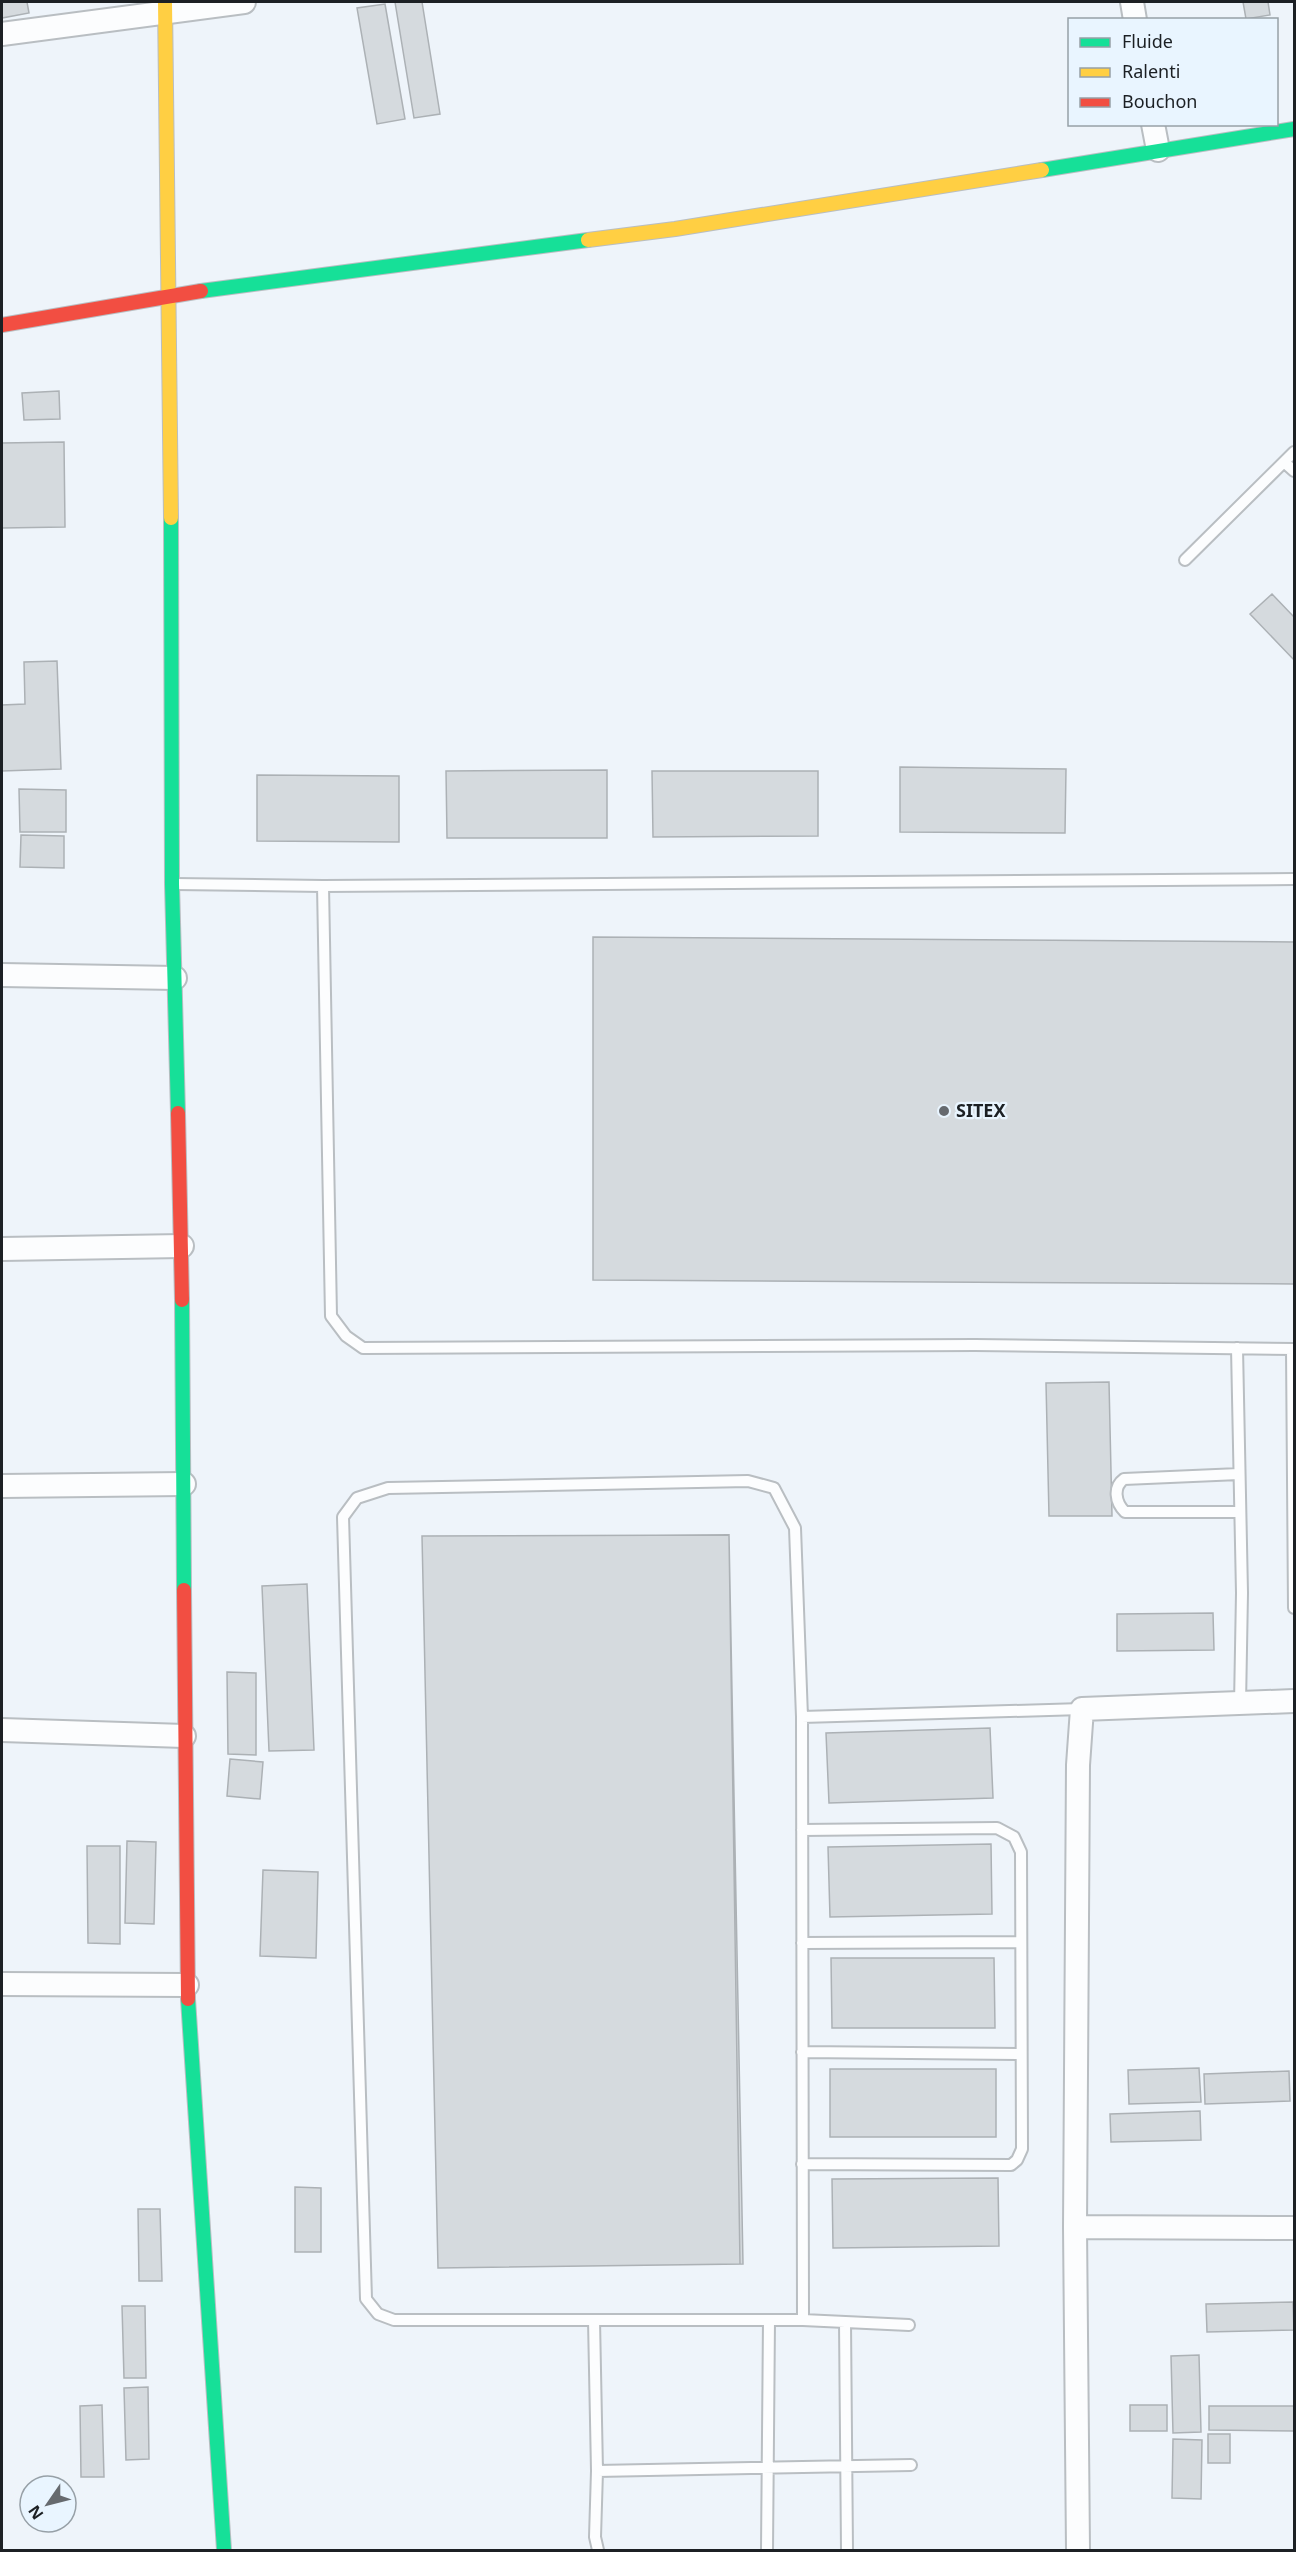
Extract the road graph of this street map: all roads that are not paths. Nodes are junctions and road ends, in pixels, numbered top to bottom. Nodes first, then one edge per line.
1 (244, 2) edge
2 (1132, 2) edge
3 (166, 7) edge
4 (1135, 18) edge
5 (2, 34) edge
6 (1154, 126) edge
7 (1294, 129) edge
8 (1158, 150) junction
9 (170, 295) junction
10 (2, 325) edge
11 (1294, 452) edge
12 (1284, 462) junction
13 (1294, 471) edge
14 (1185, 560) dead end
15 (1294, 879) edge
16 (172, 884) junction
17 (323, 886) junction
18 (2, 975) edge
19 (175, 978) junction
20 (182, 1246) junction
21 (2, 1249) edge
22 (1237, 1348) junction
23 (1293, 1349) edge
24 (1239, 1474) junction
25 (184, 1484) junction
26 (2, 1486) edge
27 (1240, 1512) junction
28 (1294, 1608) edge
29 (1294, 1701) edge
30 (1240, 1704) junction
31 (1082, 1709) junction
32 (802, 1717) junction
33 (2, 1730) edge
34 (184, 1737) junction
35 (802, 1830) junction
36 (1020, 1942) junction
37 (802, 1943) junction
38 (2, 1984) edge
39 (187, 1985) junction
40 (802, 2052) junction
41 (1021, 2054) junction
42 (802, 2164) junction
43 (1075, 2227) junction
44 (1294, 2228) edge
45 (594, 2320) junction
46 (770, 2320) junction
47 (802, 2320) junction
48 (845, 2322) junction
49 (909, 2325) dead end
50 (911, 2465) dead end
51 (766, 2466) junction
52 (846, 2466) junction
53 (597, 2471) junction
54 (224, 2550) edge
55 (598, 2550) edge
56 (767, 2550) edge
57 (847, 2550) edge
58 (1078, 2550) edge

1 - 3 street
2 - 4 street
3 - 5 street
3 - 9 street
6 - 8 street
7 - 8 street
8 - 9 street
9 - 10 street
9 - 16 street
11 - 12 lane
12 - 13 lane
12 - 14 lane
15 - 17 lane
16 - 17 lane
16 - 19 street
17 - 22 lane
18 - 19 street
19 - 20 street
20 - 21 street
20 - 25 street
22 - 23 lane
22 - 24 lane
23 - 28 lane
24 - 27 lane
24 - 27 lane
25 - 26 street
25 - 34 street
27 - 30 lane
29 - 30 street
30 - 31 street
31 - 32 lane
31 - 43 street
32 - 35 lane
32 - 45 lane
33 - 34 street
34 - 39 street
35 - 36 lane
35 - 37 lane
36 - 37 lane
36 - 41 lane
37 - 40 lane
38 - 39 street
39 - 54 street
40 - 41 lane
40 - 42 lane
41 - 42 lane
42 - 47 lane
43 - 44 street
43 - 58 street
45 - 46 lane
45 - 53 lane
46 - 47 lane
46 - 51 lane
47 - 48 lane
48 - 49 lane
48 - 52 lane
50 - 52 lane
51 - 52 lane
51 - 53 lane
51 - 56 lane
52 - 57 lane
53 - 55 lane

